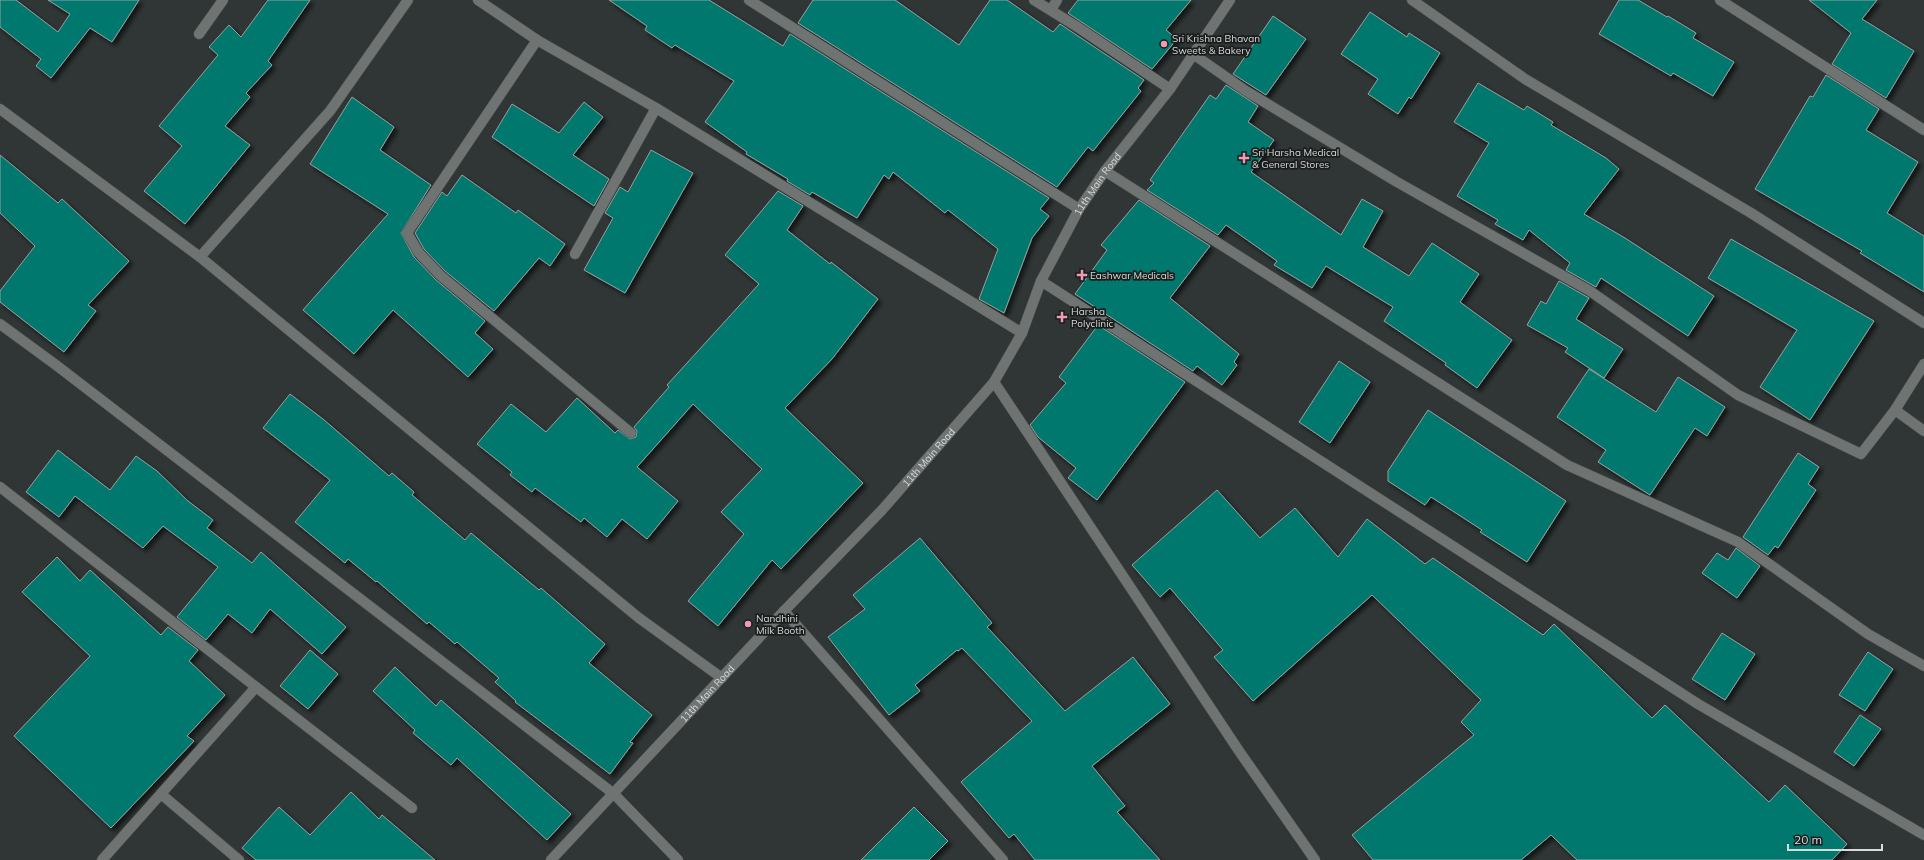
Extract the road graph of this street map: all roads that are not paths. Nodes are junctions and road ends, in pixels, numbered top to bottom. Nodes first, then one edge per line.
1 (223, 0) edge
2 (408, 0) edge
3 (478, 0) edge
4 (749, 0) edge
5 (1034, 0) edge
6 (1057, 0) edge
7 (1230, 0) edge
8 (1412, 0) edge
9 (1720, 0) edge
10 (1051, 10) junction
11 (199, 34) dead end
12 (537, 40) junction
13 (1194, 54) junction
14 (1170, 89) junction
15 (656, 108) junction
16 (0, 109) edge
17 (1924, 130) edge
18 (1105, 171) junction
19 (1079, 209) junction
20 (575, 254) dead end
21 (200, 257) junction
22 (1041, 281) junction
23 (1924, 323) edge
24 (0, 324) edge
25 (1022, 332) junction
26 (1924, 364) edge
27 (994, 382) junction
28 (1895, 410) junction
29 (1924, 431) edge
30 (631, 432) dead end
31 (0, 487) edge
32 (784, 611) junction
33 (1924, 666) edge
34 (722, 678) junction
35 (256, 687) junction
36 (161, 794) junction
37 (614, 794) junction
38 (412, 808) dead end
39 (1924, 835) edge
40 (102, 860) edge
41 (239, 860) edge
42 (551, 860) edge
43 (678, 860) edge
44 (1003, 860) edge
45 (1315, 860) edge

1 - 11 street
2 - 21 street
3 - 12 street
4 - 19 street
5 - 10 street
6 - 10 street
7 - 13 street, 11th Main Road
8 - 23 street
9 - 17 street
10 - 14 street
12 - 15 street
12 - 30 street
13 - 14 street, 11th Main Road
13 - 28 street
14 - 18 street, 11th Main Road
15 - 20 street
15 - 25 street
16 - 21 street
18 - 19 street, 11th Main Road
18 - 33 street
19 - 22 street, 11th Main Road
21 - 34 street
22 - 25 street, 11th Main Road
22 - 39 street
24 - 37 street
25 - 27 street, 11th Main Road
26 - 28 street
27 - 32 street, 11th Main Road
27 - 45 street
28 - 29 street
31 - 35 street
32 - 34 street, 11th Main Road
32 - 44 street
34 - 37 street, 11th Main Road
35 - 36 street
35 - 38 street
36 - 40 street
36 - 41 street
37 - 42 street, 11th Main Road
37 - 43 street

